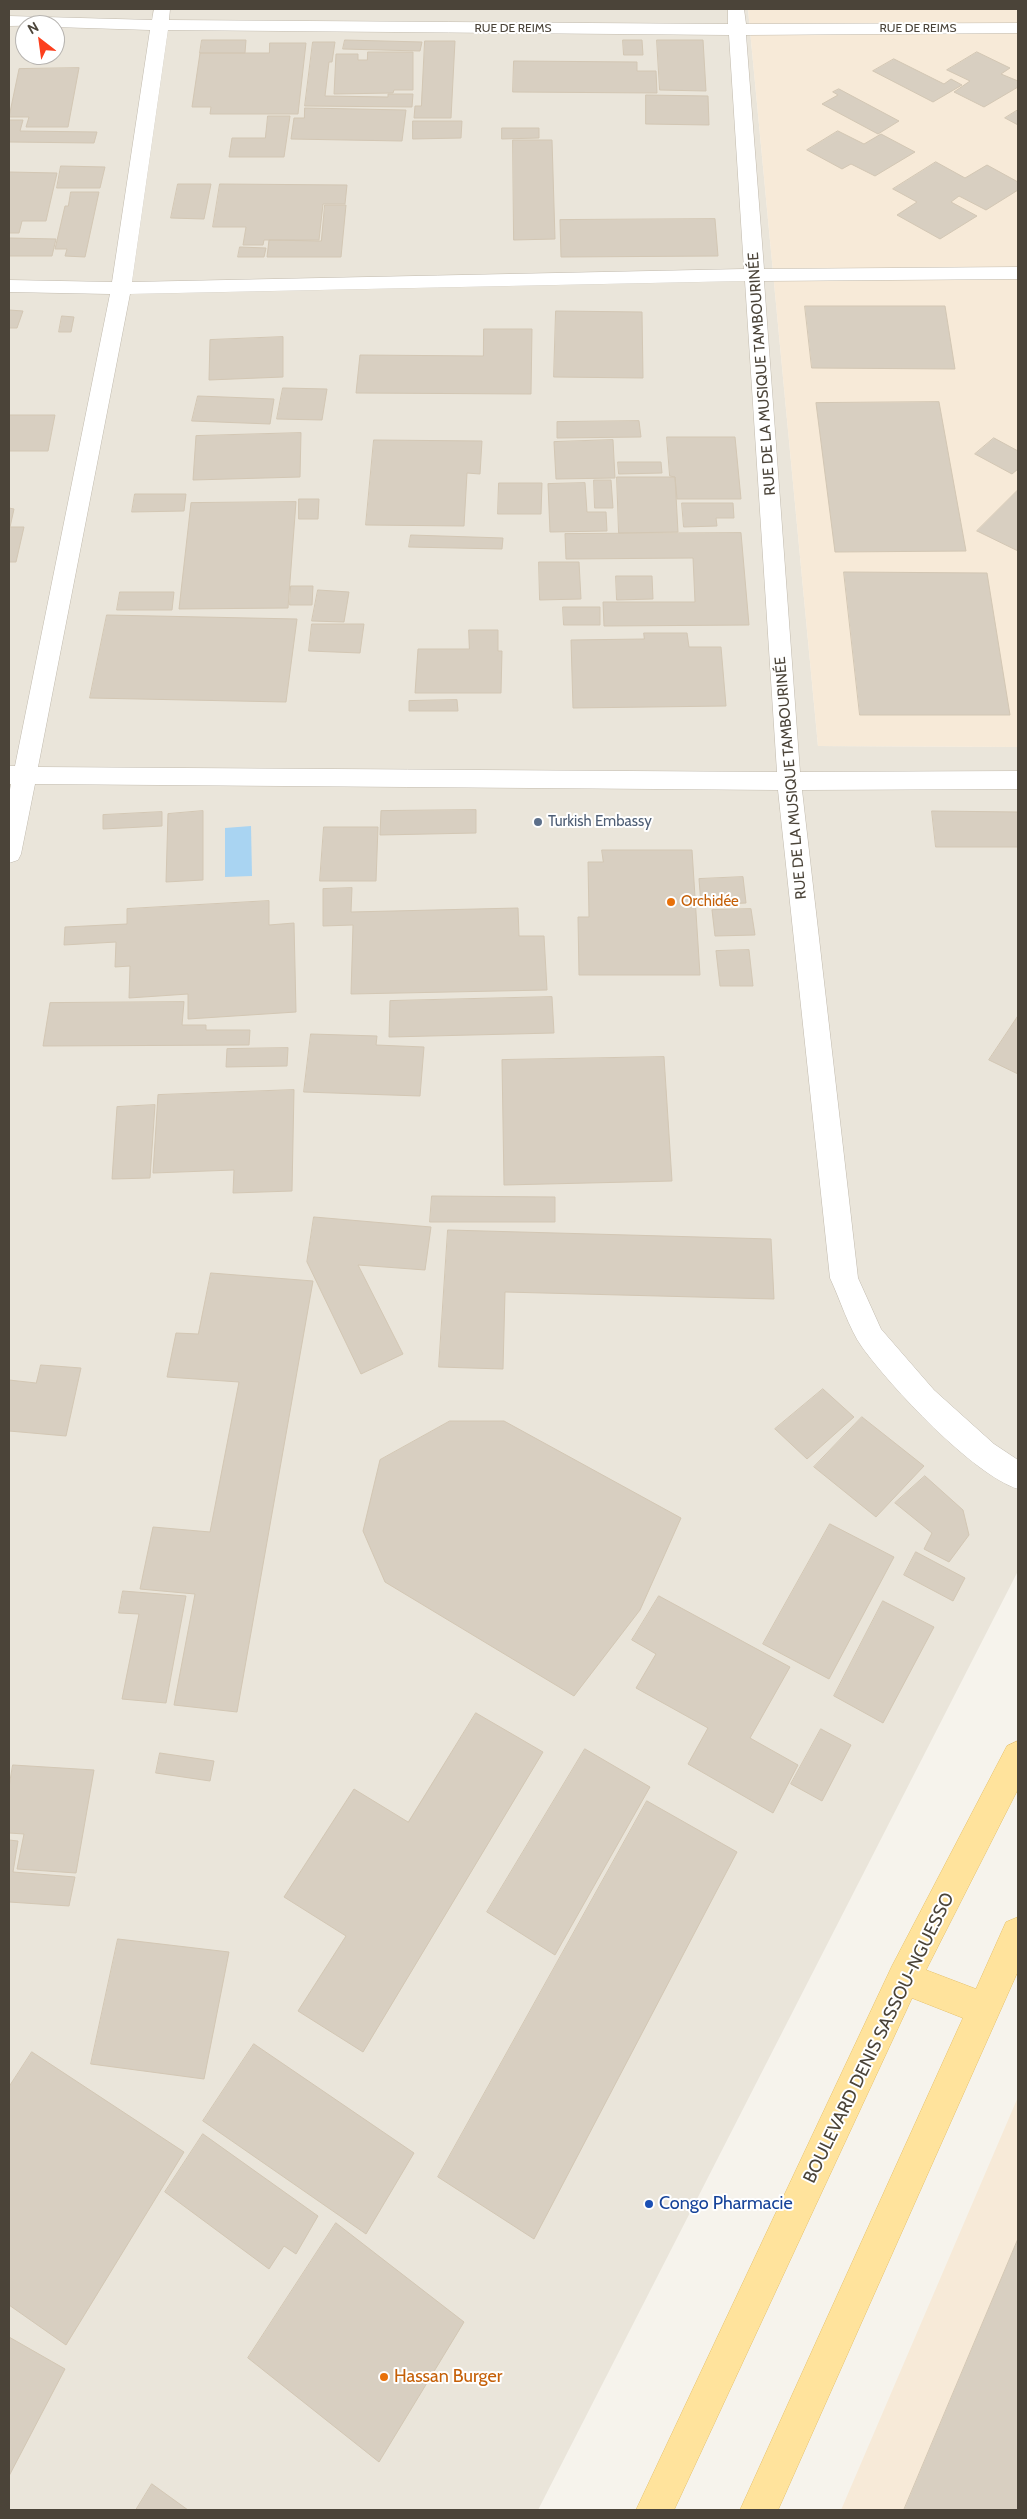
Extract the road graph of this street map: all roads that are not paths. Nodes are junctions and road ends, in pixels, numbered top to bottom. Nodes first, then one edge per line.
1 (160, 17) edge
2 (738, 19) edge
3 (9, 21) edge
4 (1018, 28) edge
5 (1018, 273) edge
6 (755, 275) junction
7 (9, 286) edge
8 (120, 288) junction
9 (17, 775) edge
10 (1018, 780) edge
11 (789, 781) junction
12 (9, 854) edge
13 (1018, 1476) edge
14 (1018, 1757) edge
15 (1018, 1934) edge
16 (904, 1978) junction
17 (983, 2009) junction
18 (654, 2510) edge
19 (760, 2510) edge

1 - 2 street, RUE DE REIMS
1 - 3 street, RUE DE REIMS
1 - 8 street
2 - 4 street, RUE DE REIMS
2 - 6 street, RUE DE LA MUSIQUE TAMBOURINÉE
5 - 6 street
6 - 8 street
6 - 11 street, RUE DE LA MUSIQUE TAMBOURINÉE
7 - 8 street
8 - 9 street
9 - 11 street
9 - 12 street
10 - 11 street
11 - 13 street, RUE DE LA MUSIQUE TAMBOURINÉE
14 - 16 main road, BOULEVARD DENIS SASSOU-NGUESSO
15 - 17 main road
16 - 17 main road
16 - 18 main road, BOULEVARD DENIS SASSOU-NGUESSO
17 - 19 main road

